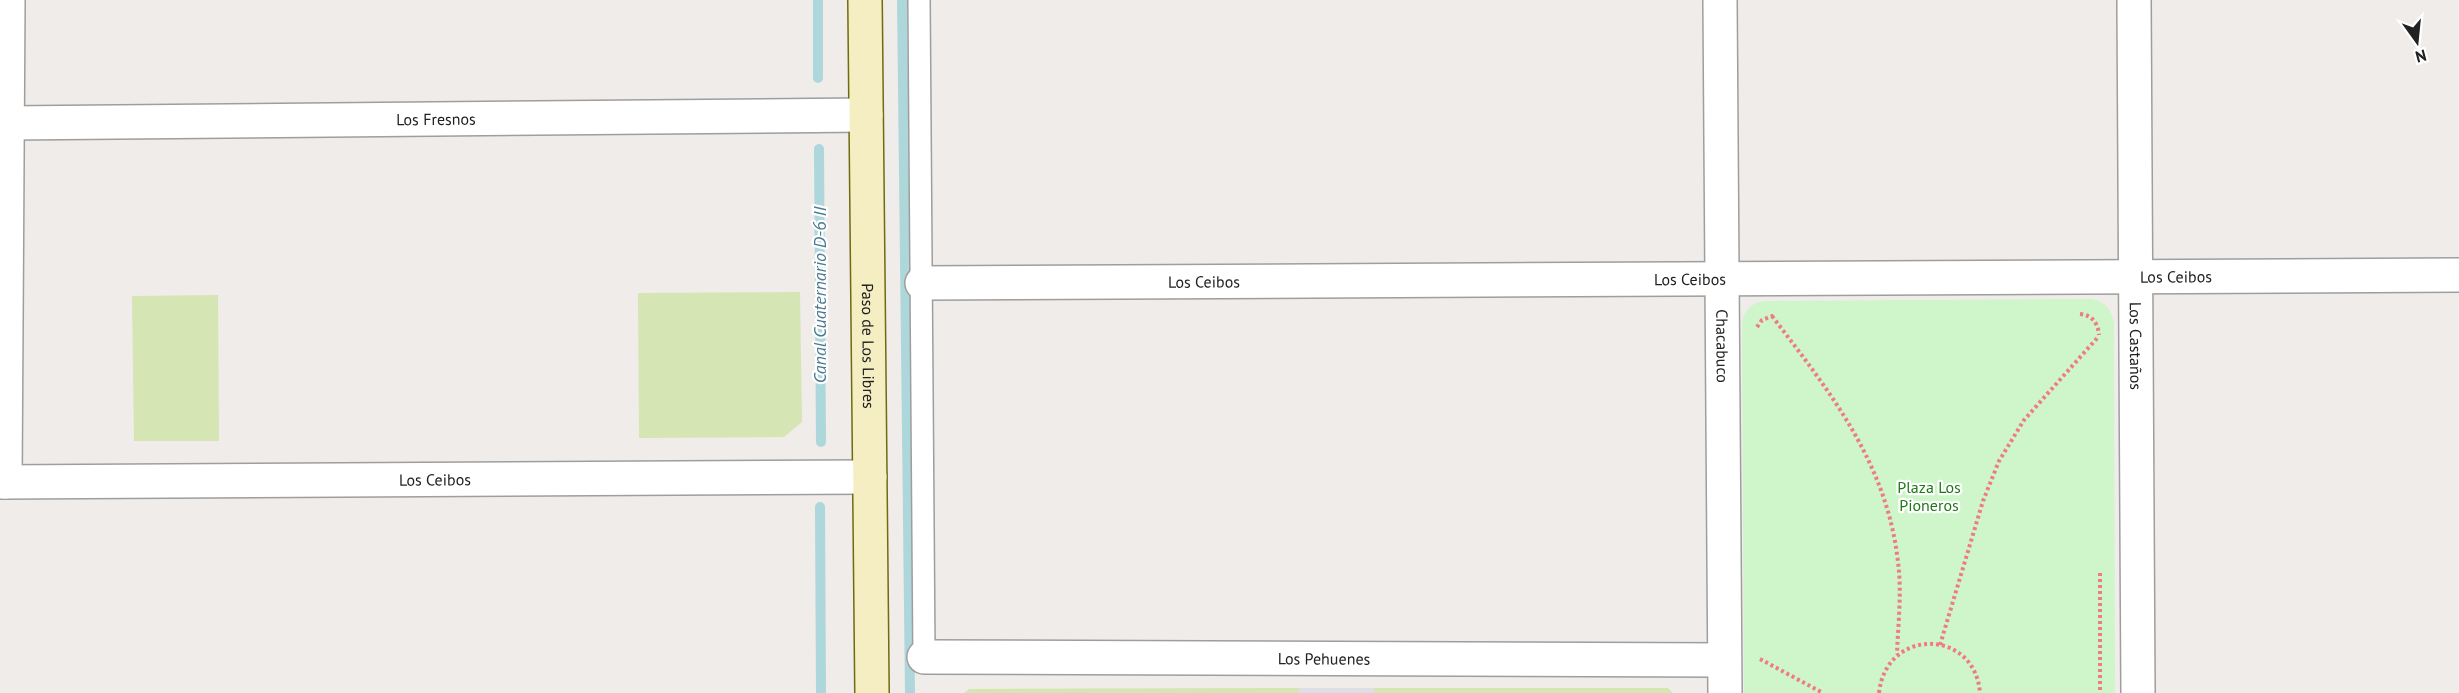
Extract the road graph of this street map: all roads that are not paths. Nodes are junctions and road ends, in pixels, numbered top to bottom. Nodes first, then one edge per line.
1 (8, 0) edge
2 (865, 0) edge
3 (919, 0) edge
4 (1720, 0) edge
5 (2134, 0) edge
6 (866, 115) junction
7 (7, 123) junction
8 (2459, 275) edge
9 (2135, 277) junction
10 (1722, 279) junction
11 (922, 283) junction
12 (870, 477) junction
13 (3, 482) edge
14 (924, 657) joint
15 (1724, 660) junction
16 (872, 693) edge
17 (1725, 693) edge
18 (2138, 693) edge

1 - 7 street
2 - 6 street, Paso de Los Libres
3 - 11 lane
4 - 10 street, Chacabuco
5 - 9 street, Los Castaños
6 - 7 street, Los Fresnos
6 - 12 street, Paso de Los Libres
7 - 13 street
8 - 9 street, Los Ceibos
9 - 10 street, Los Ceibos
9 - 18 street, Los Castaños
10 - 11 street, Los Ceibos
10 - 15 street, Chacabuco
11 - 14 lane
12 - 13 street, Los Ceibos
12 - 16 street, Paso de Los Libres
14 - 15 street, Los Pehuenes
15 - 17 street, Chacabuco

